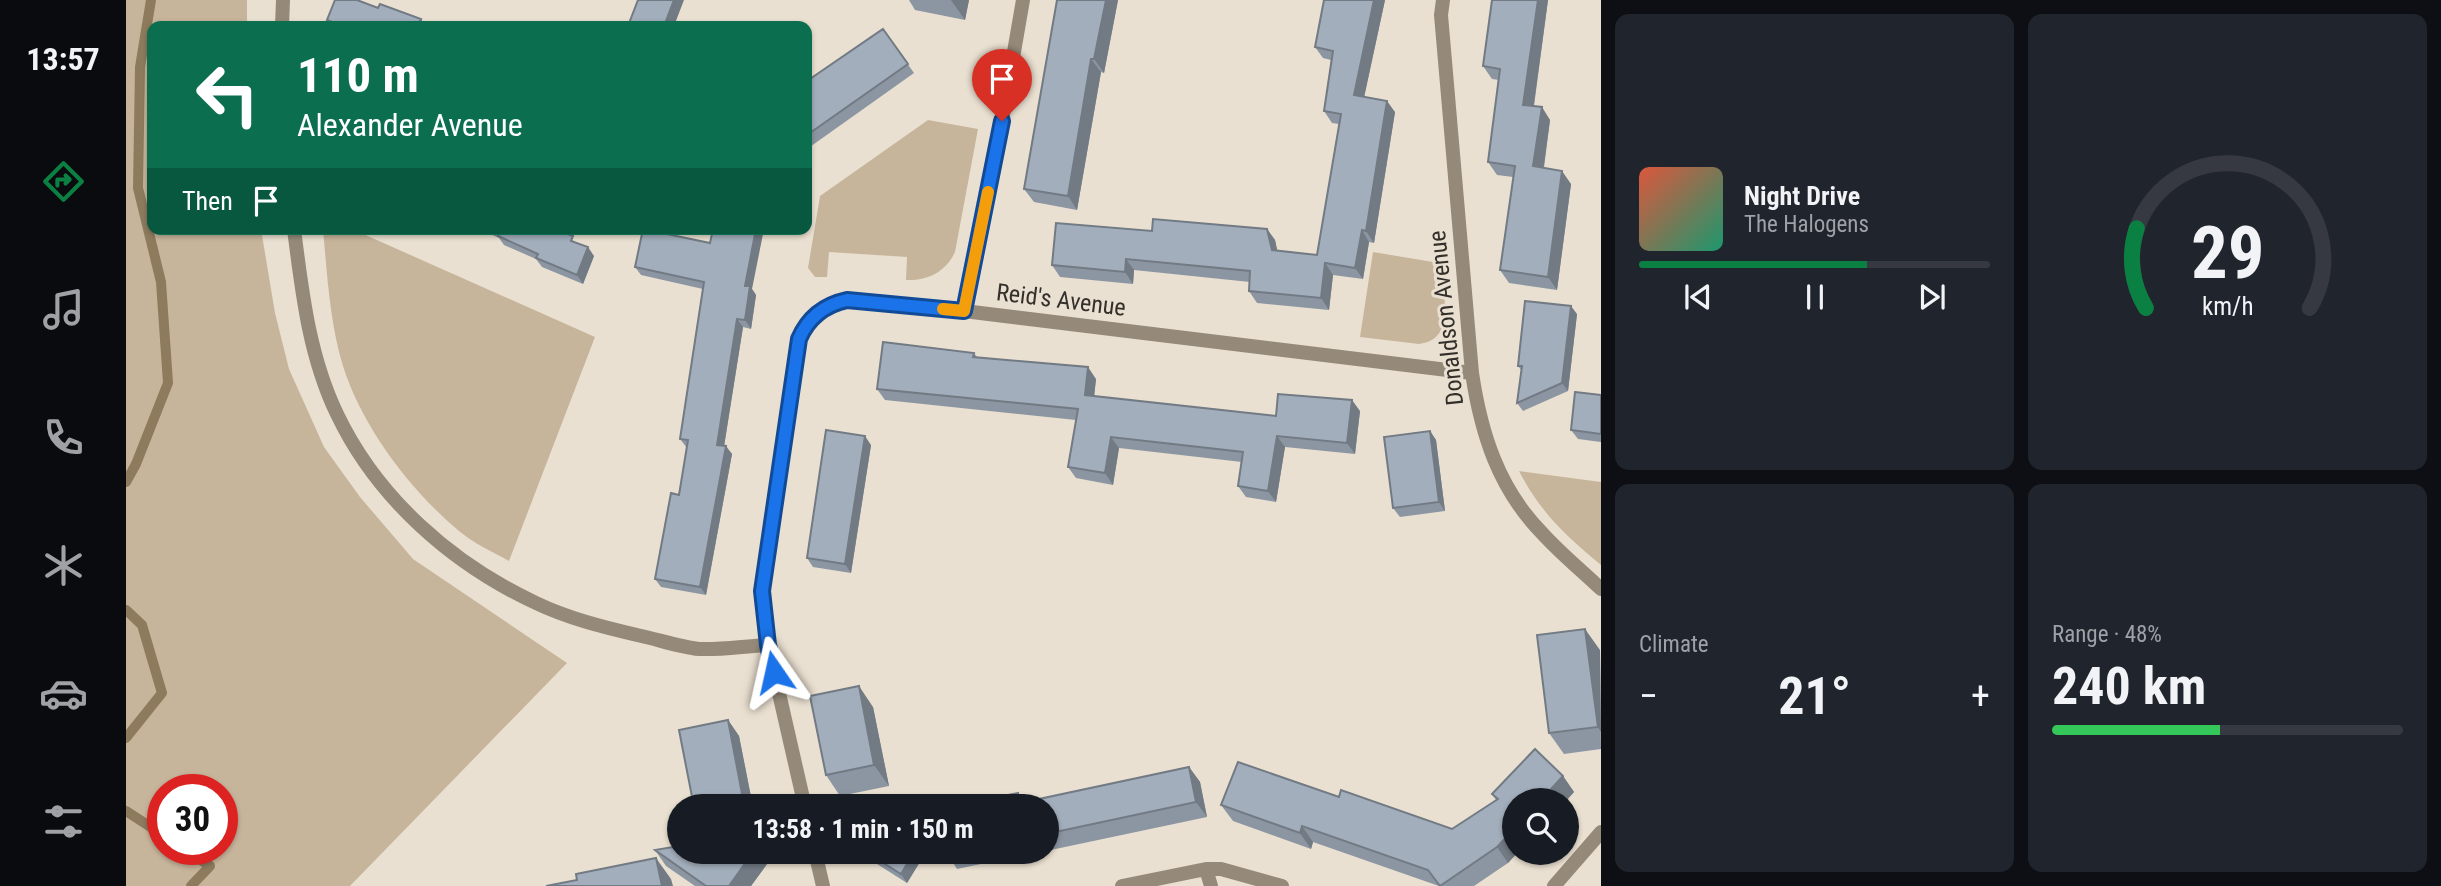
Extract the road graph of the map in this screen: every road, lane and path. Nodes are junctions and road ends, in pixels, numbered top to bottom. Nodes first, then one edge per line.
1 (283, 0) edge
2 (1023, 0) edge
3 (1443, 0) edge
4 (282, 21) edge
5 (295, 235) edge
6 (964, 311) junction
7 (1472, 373) junction
8 (1601, 589) edge
9 (768, 645) junction
10 (802, 794) edge
11 (1601, 832) edge
12 (818, 864) edge
13 (1206, 869) junction
14 (823, 886) edge
15 (1122, 886) edge
16 (1211, 886) edge
17 (1282, 886) edge
18 (1554, 886) edge

1 - 4 street
2 - 6 street
3 - 7 street, Donaldson Avenue
5 - 9 street
6 - 7 street, Reid's Avenue
6 - 9 street, Reid's Avenue
7 - 8 street, Donaldson Avenue
9 - 10 street, Reid's Avenue
11 - 18 street
12 - 14 street
13 - 15 street
13 - 16 street
13 - 17 street

